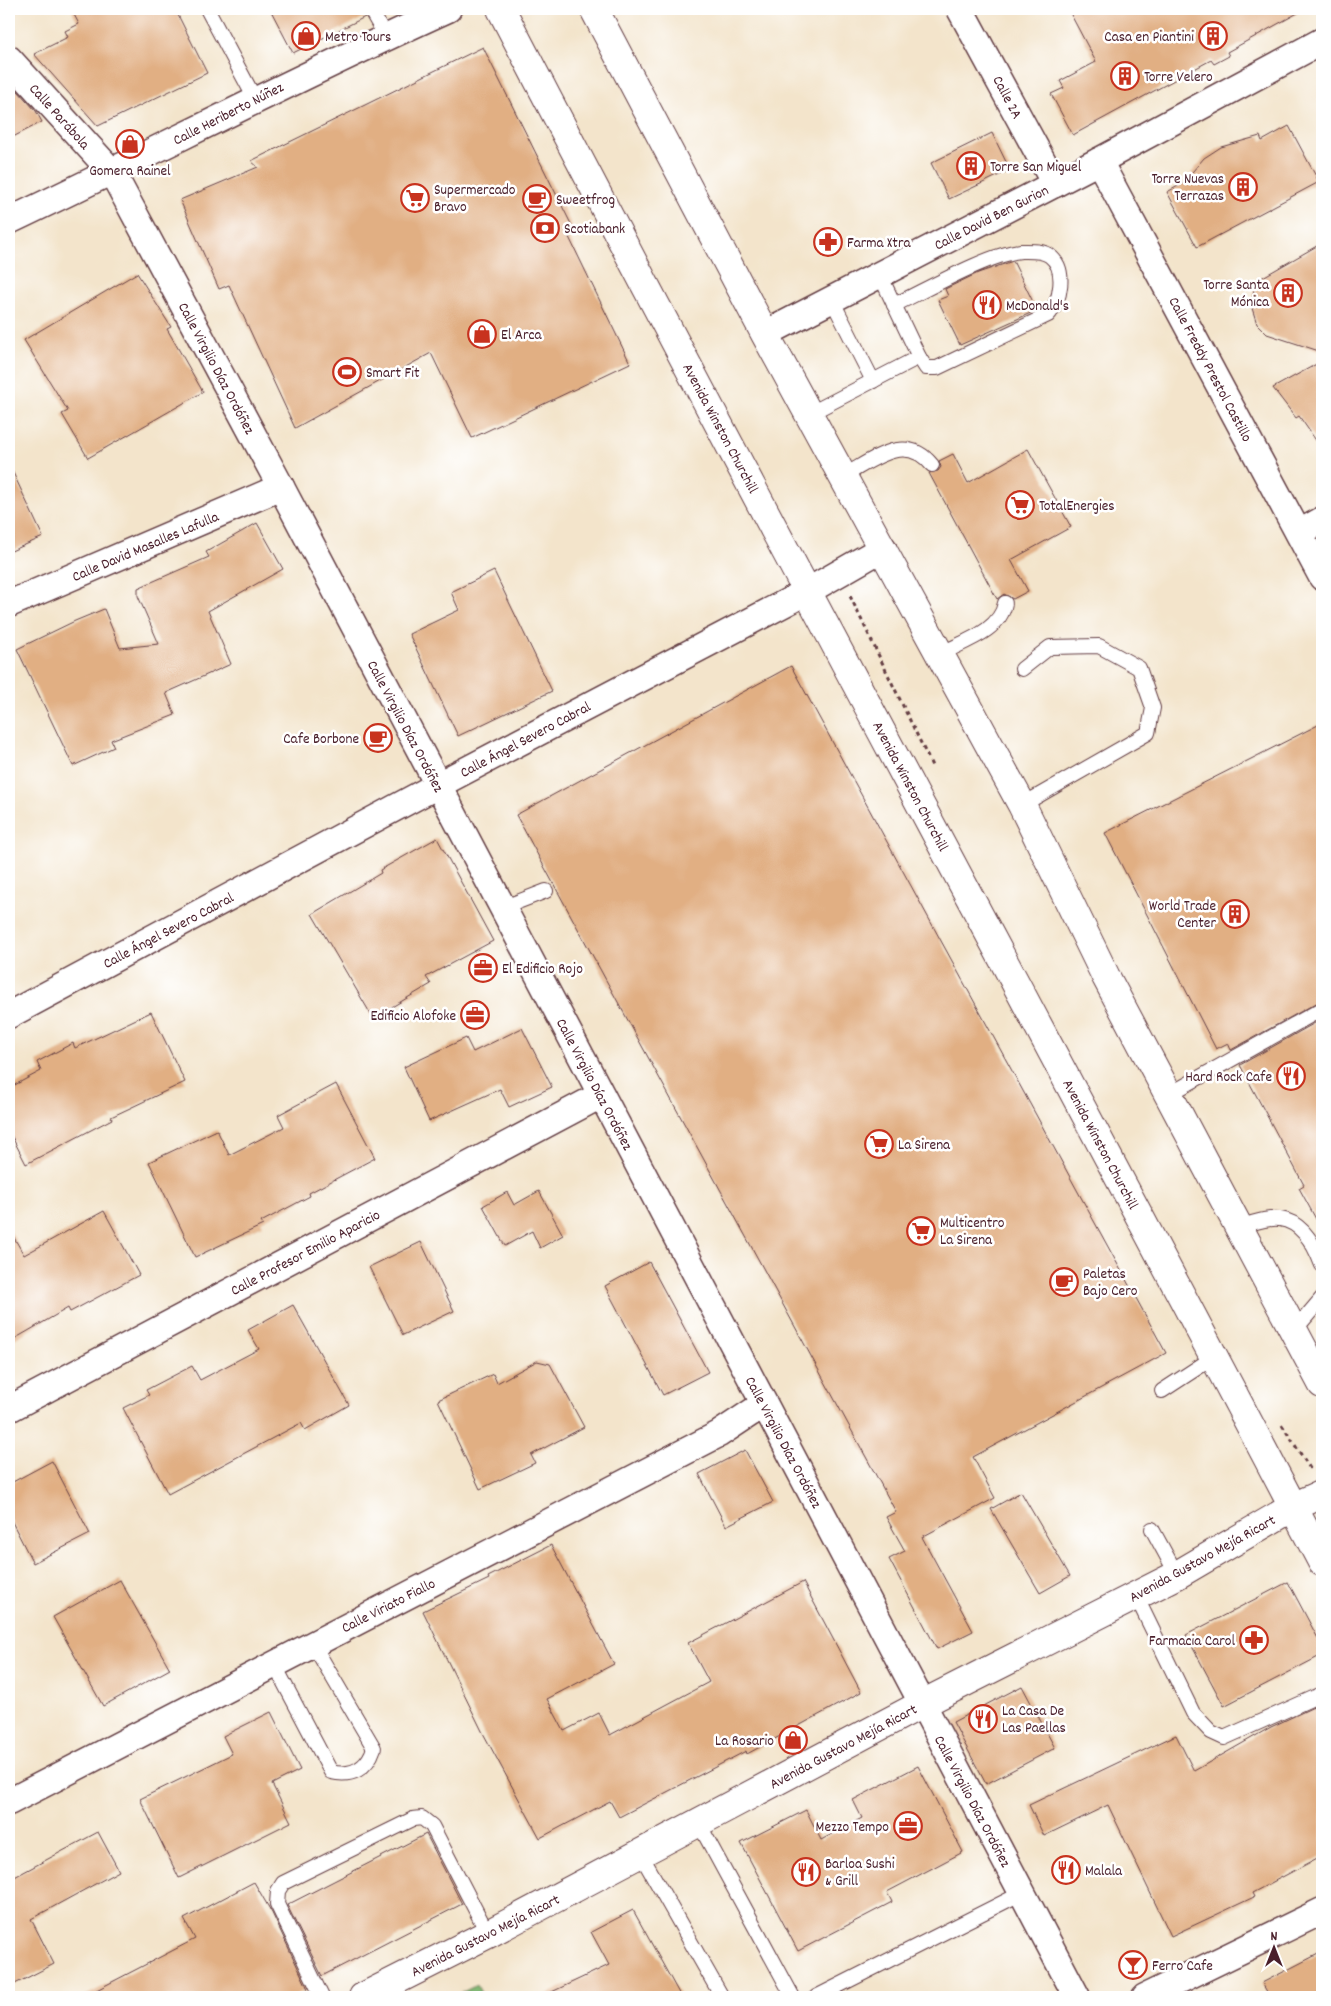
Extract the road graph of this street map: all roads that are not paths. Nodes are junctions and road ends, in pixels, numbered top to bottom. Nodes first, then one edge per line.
1 (207, 9) edge
2 (370, 9) edge
3 (448, 9) edge
4 (501, 9) edge
5 (594, 9) edge
6 (960, 9) edge
7 (386, 37) junction
8 (1322, 41) edge
9 (9, 59) edge
10 (255, 99) junction
11 (1099, 162) junction
12 (112, 172) junction
13 (1055, 184) junction
14 (9, 221) edge
15 (880, 275) junction
16 (832, 300) junction
17 (894, 305) junction
18 (765, 334) junction
19 (919, 357) junction
20 (873, 381) junction
21 (809, 414) junction
22 (932, 465) dead end
23 (843, 476) junction
24 (281, 487) junction
25 (1322, 520) edge
26 (1299, 533) junction
27 (883, 548) junction
28 (1322, 577) edge
29 (808, 591) junction
30 (1005, 603) dead end
31 (9, 604) edge
32 (938, 655) junction
33 (1022, 669) dead end
34 (438, 785) junction
35 (1022, 805) junction
36 (546, 891) dead end
37 (502, 908) junction
38 (1322, 1010) edge
39 (9, 1015) edge
40 (601, 1095) junction
41 (1168, 1095) junction
42 (1238, 1227) junction
43 (1322, 1266) edge
44 (1322, 1298) edge
45 (1294, 1331) junction
46 (1214, 1357) junction
47 (1322, 1384) edge
48 (1162, 1391) dead end
49 (764, 1404) junction
50 (9, 1408) edge
51 (1322, 1494) edge
52 (1293, 1507) junction
53 (1152, 1529) dead end
54 (1322, 1562) edge
55 (1177, 1575) junction
56 (1136, 1596) junction
57 (313, 1644) junction
58 (274, 1664) junction
59 (1322, 1694) edge
60 (922, 1704) junction
61 (9, 1802) edge
62 (698, 1822) junction
63 (640, 1854) junction
64 (1022, 1893) junction
65 (1322, 1911) edge
66 (488, 1934) junction
67 (322, 1997) edge
68 (363, 1997) edge
69 (722, 1997) edge
70 (793, 1997) edge
71 (816, 1997) edge
72 (1077, 1997) edge
73 (1145, 1997) edge

1 - 10 lane
2 - 7 lane
3 - 7 street, Calle Heriberto Núñez
4 - 29 main road, Avenida Winston Churchill
5 - 18 main road
6 - 13 street, Calle 2A
7 - 10 street, Calle Heriberto Núñez
8 - 11 street, Calle David Ben Gurion
9 - 12 street, Calle Parábola
10 - 12 street, Calle Heriberto Núñez
11 - 13 street, Calle David Ben Gurion
11 - 26 street, Calle Freddy Prestol Castillo
12 - 14 street, Calle Heriberto Núñez
12 - 24 street, Calle Virgilio Díaz Ordóñez
13 - 15 street, Calle David Ben Gurion
15 - 16 street, Calle David Ben Gurion
15 - 17 lane
16 - 18 street, Calle David Ben Gurion
16 - 20 lane
17 - 19 lane
17 - 19 lane
18 - 21 main road
19 - 20 lane
20 - 21 lane
21 - 23 main road
22 - 23 lane
23 - 27 main road
24 - 31 street, Calle David Masalles Lafulla
24 - 34 street, Calle Virgilio Díaz Ordóñez
25 - 26 street
26 - 28 street, Calle Freddy Prestol Castillo
27 - 29 street, Calle Ángel Severo Cabral
27 - 32 main road
29 - 34 street, Calle Ángel Severo Cabral
29 - 46 main road, Avenida Winston Churchill
30 - 32 lane
32 - 35 main road
33 - 35 lane
34 - 37 street, Calle Virgilio Díaz Ordóñez
34 - 39 street, Calle Ángel Severo Cabral
35 - 41 main road
36 - 37 lane
37 - 40 street, Calle Virgilio Díaz Ordóñez
38 - 41 lane
40 - 49 street, Calle Virgilio Díaz Ordóñez
40 - 50 street, Calle Profesor Emilio Aparicio
41 - 42 main road
42 - 43 lane
42 - 45 main road
44 - 45 lane
45 - 47 main road
46 - 48 lane
46 - 52 main road, Avenida Winston Churchill
49 - 57 street, Calle Viriato Fiallo
49 - 60 street, Calle Virgilio Díaz Ordóñez
51 - 52 main road, Avenida Gustavo Mejía Ricart
52 - 54 main road, Avenida Winston Churchill
52 - 55 main road, Avenida Gustavo Mejía Ricart
53 - 55 lane
55 - 56 main road, Avenida Gustavo Mejía Ricart
56 - 59 lane
56 - 60 main road, Avenida Gustavo Mejía Ricart
57 - 58 street, Calle Viriato Fiallo
57 - 58 lane
58 - 61 street, Calle Viriato Fiallo
60 - 62 main road, Avenida Gustavo Mejía Ricart
60 - 64 street, Calle Virgilio Díaz Ordóñez
62 - 63 main road, Avenida Gustavo Mejía Ricart
62 - 70 lane
63 - 66 main road, Avenida Gustavo Mejía Ricart
63 - 69 lane
64 - 71 lane
64 - 72 street, Calle Virgilio Díaz Ordóñez
65 - 73 street
66 - 67 lane
66 - 68 main road, Avenida Gustavo Mejía Ricart

